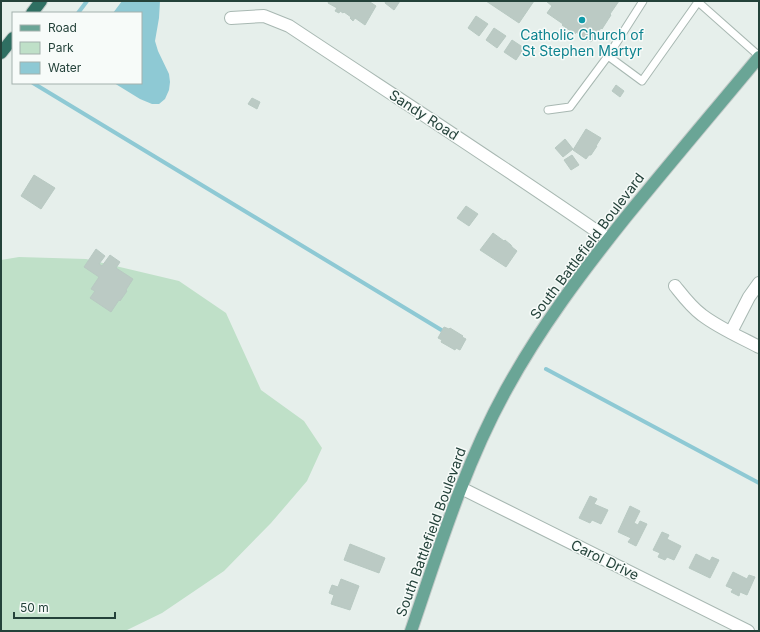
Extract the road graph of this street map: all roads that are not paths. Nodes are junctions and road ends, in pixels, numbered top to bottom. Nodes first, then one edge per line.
1 (41, 1) edge
2 (643, 1) edge
3 (698, 1) edge
4 (33, 12) edge
5 (231, 18) dead end
6 (12, 39) edge
7 (1, 53) edge
8 (608, 56) junction
9 (759, 56) edge
10 (548, 110) dead end
11 (608, 239) junction
12 (759, 283) edge
13 (675, 286) dead end
14 (731, 332) junction
15 (759, 347) edge
16 (461, 488) junction
17 (411, 631) edge
18 (748, 631) edge

1 - 4 highway
2 - 8 lane
3 - 8 lane
3 - 9 lane
5 - 11 street, Sandy Road
6 - 7 highway
8 - 10 lane
9 - 11 main road, South Battlefield Boulevard
11 - 16 main road, South Battlefield Boulevard
12 - 14 street
13 - 14 street
14 - 15 street
16 - 17 main road, South Battlefield Boulevard
16 - 18 street, Carol Drive

